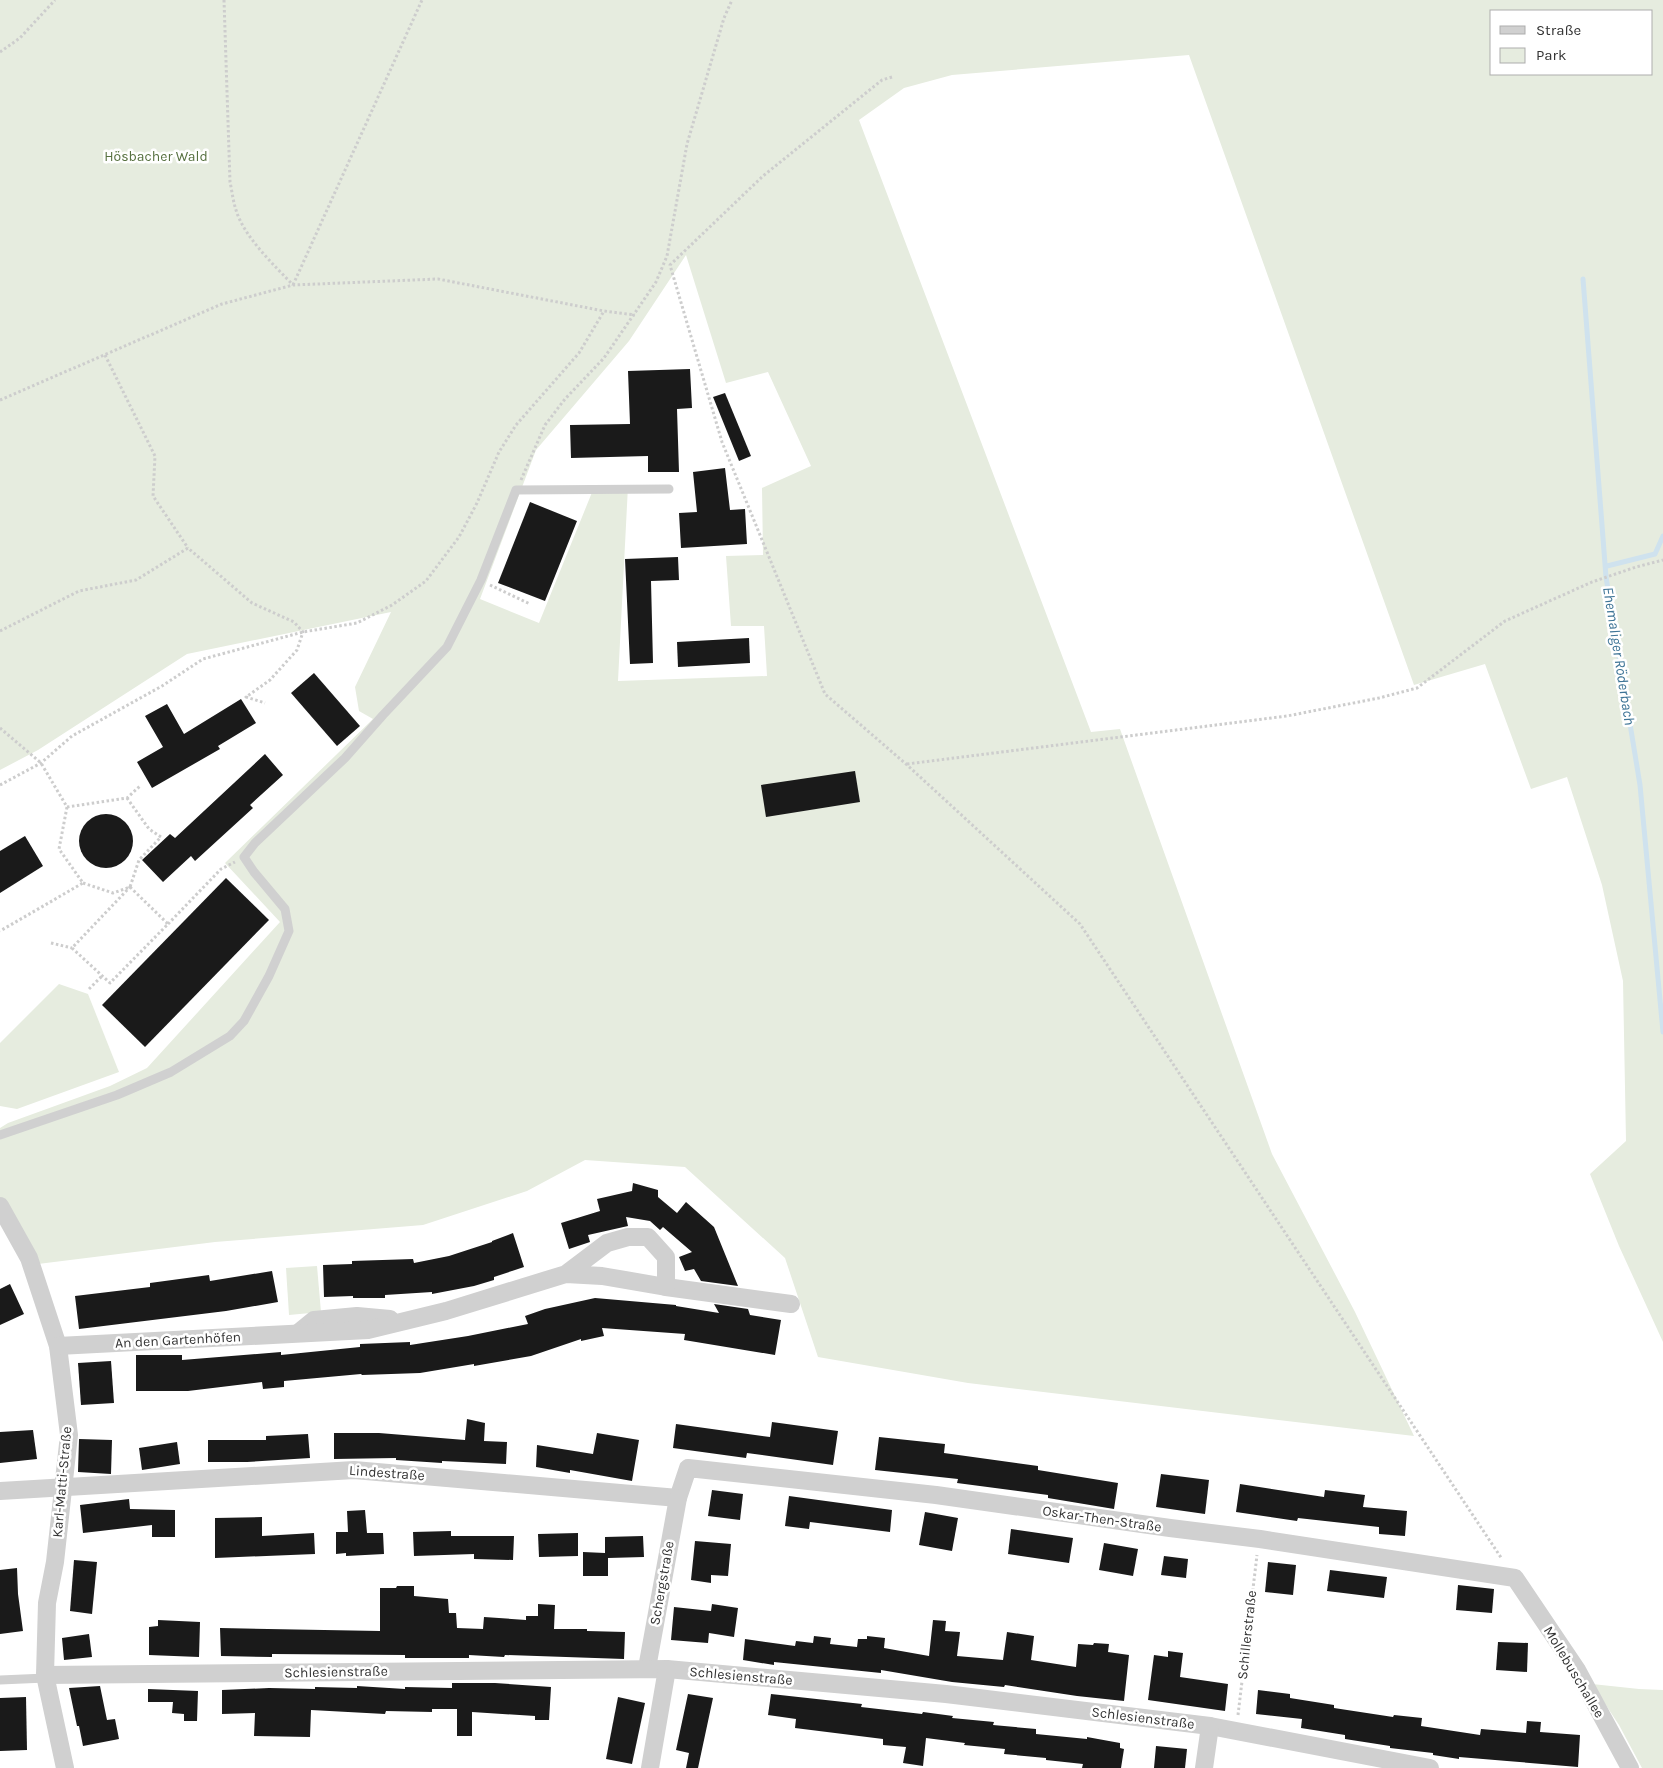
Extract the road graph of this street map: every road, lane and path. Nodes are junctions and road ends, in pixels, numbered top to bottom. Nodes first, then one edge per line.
1 (55, 0) edge
2 (224, 0) edge
3 (422, 0) edge
4 (732, 0) edge
5 (0, 52) edge
6 (892, 77) dead end
7 (293, 285) junction
8 (604, 311) junction
9 (635, 315) junction
10 (105, 355) junction
11 (0, 400) edge
12 (669, 489) dead end
13 (516, 490) junction
14 (188, 548) junction
15 (1663, 560) edge
16 (481, 580) junction
17 (530, 604) dead end
18 (0, 631) edge
19 (303, 632) junction
20 (265, 703) dead end
21 (0, 728) edge
22 (41, 764) junction
23 (906, 764) junction
24 (0, 785) edge
25 (140, 786) dead end
26 (127, 798) junction
27 (67, 807) junction
28 (244, 857) junction
29 (83, 883) junction
30 (130, 887) junction
31 (168, 924) junction
32 (0, 931) edge
33 (51, 943) dead end
34 (72, 948) junction
35 (102, 976) junction
36 (89, 990) dead end
37 (0, 1135) edge
38 (0, 1206) edge
39 (566, 1274) junction
40 (666, 1287) junction
41 (791, 1304) dead end
42 (58, 1346) junction
43 (63, 1487) junction
44 (0, 1490) edge
45 (678, 1498) junction
46 (1260, 1539) junction
47 (1515, 1578) junction
48 (647, 1668) junction
49 (667, 1669) junction
50 (46, 1676) junction
51 (0, 1680) edge
52 (1210, 1726) junction
53 (1236, 1731) junction
54 (65, 1768) edge
55 (650, 1768) edge
56 (1204, 1768) edge
57 (1430, 1768) edge
58 (1630, 1768) edge

1 - 5 path
2 - 7 path
3 - 7 path
4 - 9 path
6 - 23 path
7 - 8 path
7 - 10 path
8 - 9 path
8 - 19 path
9 - 13 path
10 - 11 path
10 - 14 path
12 - 13 lane
13 - 16 lane
14 - 18 path
14 - 19 path
15 - 23 path
16 - 17 path
16 - 28 lane
19 - 20 path
19 - 22 path
21 - 22 path
22 - 24 path
22 - 27 path
23 - 47 path
25 - 26 path
26 - 27 path
26 - 30 path
27 - 29 path
28 - 31 path
28 - 37 lane
29 - 30 path
29 - 32 path
30 - 31 path
30 - 34 path
31 - 35 path
33 - 34 path
34 - 35 path
35 - 36 path
38 - 42 street, Karl-Matti-Straße
39 - 40 street, An den Gartenhöfen
39 - 40 street, An den Gartenhöfen
39 - 42 street, An den Gartenhöfen
40 - 41 street, An den Gartenhöfen
42 - 43 street, Karl-Matti-Straße
43 - 44 street, Lindestraße
43 - 45 street, Lindestraße
43 - 50 street, Karl-Matti-Straße
45 - 46 street, Oskar-Then-Straße
45 - 48 street, Schergstraße
46 - 47 street, Oskar-Then-Straße
46 - 53 path, Schillerstraße
47 - 58 street, Mollebuschallee
48 - 49 street, Schlesienstraße
48 - 50 street, Schlesienstraße
49 - 52 street, Schlesienstraße
49 - 55 street
50 - 51 lane
50 - 54 street, Karl-Matti-Straße
52 - 53 street, Schlesienstraße
52 - 56 street
53 - 57 street, Schlesienstraße

